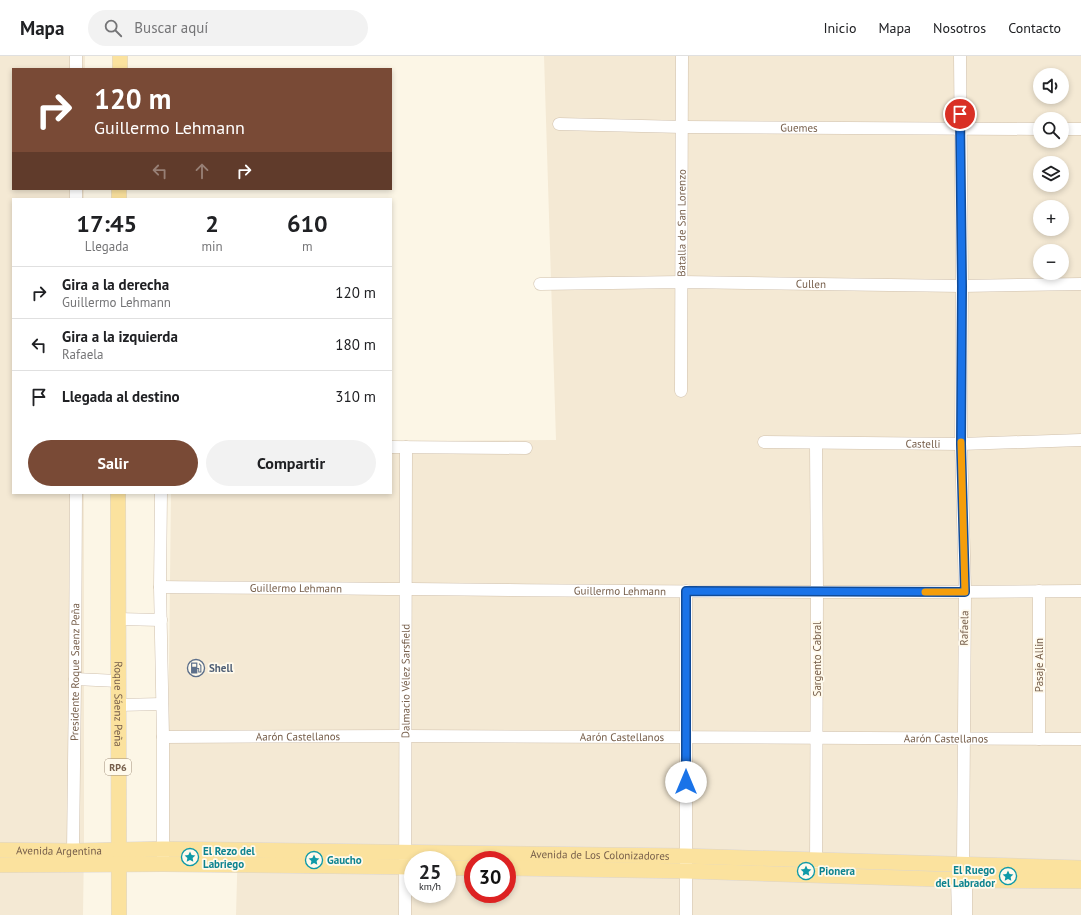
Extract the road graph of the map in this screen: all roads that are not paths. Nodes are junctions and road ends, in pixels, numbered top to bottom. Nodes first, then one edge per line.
1 (76, 56) edge
2 (120, 56) edge
3 (682, 56) edge
4 (960, 56) edge
5 (76, 68) edge
6 (120, 68) edge
7 (559, 124) dead end
8 (683, 127) junction
9 (960, 129) junction
10 (1033, 129) edge
11 (1069, 129) edge
12 (1081, 129) edge
13 (682, 282) junction
14 (540, 284) dead end
15 (1081, 284) edge
16 (962, 286) junction
17 (681, 391) dead end
18 (1081, 440) edge
19 (764, 442) dead end
20 (816, 444) junction
21 (961, 444) junction
22 (392, 447) edge
23 (406, 447) junction
24 (526, 448) dead end
25 (76, 494) edge
26 (118, 494) edge
27 (161, 494) edge
28 (160, 587) junction
29 (406, 588) junction
30 (686, 591) junction
31 (817, 591) junction
32 (1039, 591) junction
33 (1081, 591) edge
34 (965, 592) junction
35 (118, 619) junction
36 (161, 620) junction
37 (75, 679) junction
38 (118, 681) junction
39 (162, 704) junction
40 (118, 705) junction
41 (404, 736) junction
42 (163, 737) junction
43 (686, 738) junction
44 (816, 739) junction
45 (1038, 739) junction
46 (1081, 739) edge
47 (963, 740) junction
48 (0, 850) edge
49 (73, 851) junction
50 (407, 851) edge
51 (163, 857) junction
52 (118, 858) junction
53 (404, 863) edge
54 (456, 863) edge
55 (686, 863) junction
56 (0, 865) edge
57 (816, 867) junction
58 (516, 868) edge
59 (1081, 868) edge
60 (962, 875) junction
61 (1081, 881) edge
62 (405, 903) edge
63 (119, 915) edge
64 (405, 915) edge
65 (686, 915) edge
66 (958, 915) edge
67 (966, 915) edge

1 - 5 street
2 - 6 main road
3 - 8 street, Batalla de San Lorenzo
4 - 9 street, Rafaela
7 - 8 street, Guemes
8 - 9 street, Guemes
8 - 13 street, Batalla de San Lorenzo
9 - 10 street, Guemes
9 - 16 street, Rafaela
11 - 12 street
13 - 14 street, Cullen
13 - 16 street, Cullen
13 - 17 street, Batalla de San Lorenzo
15 - 16 street, Cullen
16 - 21 street, Rafaela
18 - 21 street, Castelli
19 - 20 street, Castelli
20 - 21 street, Castelli
20 - 31 street, Sargento Cabral
21 - 34 street, Rafaela
22 - 23 street
23 - 24 street
23 - 29 street, Dalmacio Vélez Sarsfield
25 - 37 street, Presidente Roque Saenz Peña
26 - 35 main road, Roque Sáenz Peña / RP6
27 - 28 street
28 - 29 street, Guillermo Lehmann
28 - 36 street
29 - 30 street, Guillermo Lehmann
29 - 41 street, Dalmacio Vélez Sarsfield
30 - 31 street, Guillermo Lehmann
30 - 43 street
31 - 34 street, Guillermo Lehmann
31 - 44 street, Sargento Cabral
32 - 33 street, Guillermo Lehmann
32 - 34 street, Guillermo Lehmann
32 - 45 street, Pasaje Allin
34 - 47 street, Rafaela
35 - 36 street
35 - 38 main road, Roque Sáenz Peña / RP6
36 - 39 street
37 - 38 street
37 - 49 street, Presidente Roque Saenz Peña
38 - 40 main road, Roque Sáenz Peña / RP6
39 - 40 street
39 - 42 street
40 - 52 main road, Roque Sáenz Peña / RP6
41 - 42 street, Aarón Castellanos
41 - 43 street, Aarón Castellanos
41 - 50 street, Dalmacio Vélez Sarsfield
42 - 51 street
43 - 44 street, Aarón Castellanos
43 - 55 street
44 - 47 street, Aarón Castellanos
44 - 57 street, Sargento Cabral
45 - 46 street, Aarón Castellanos
45 - 47 street, Aarón Castellanos
47 - 60 street, Rafaela
48 - 49 main road, Avenida Argentina
49 - 52 main road, Avenida Argentina
51 - 52 main road, Avenida de Los Colonizadores
51 - 53 main road, Avenida de Los Colonizadores
52 - 56 main road, Avenida Argentina
52 - 63 main road, Roque Sáenz Peña / RP6
54 - 55 main road, Avenida de Los Colonizadores
55 - 57 main road, Avenida de Los Colonizadores
55 - 58 main road, Avenida de Los Colonizadores
55 - 65 street
57 - 60 main road, Avenida de Los Colonizadores
59 - 60 main road, Avenida de Los Colonizadores
60 - 61 main road, Avenida de Los Colonizadores
60 - 66 street, Rafaela
60 - 67 street, Rafaela
62 - 64 street, Dalmacio Vélez Sarsfield

